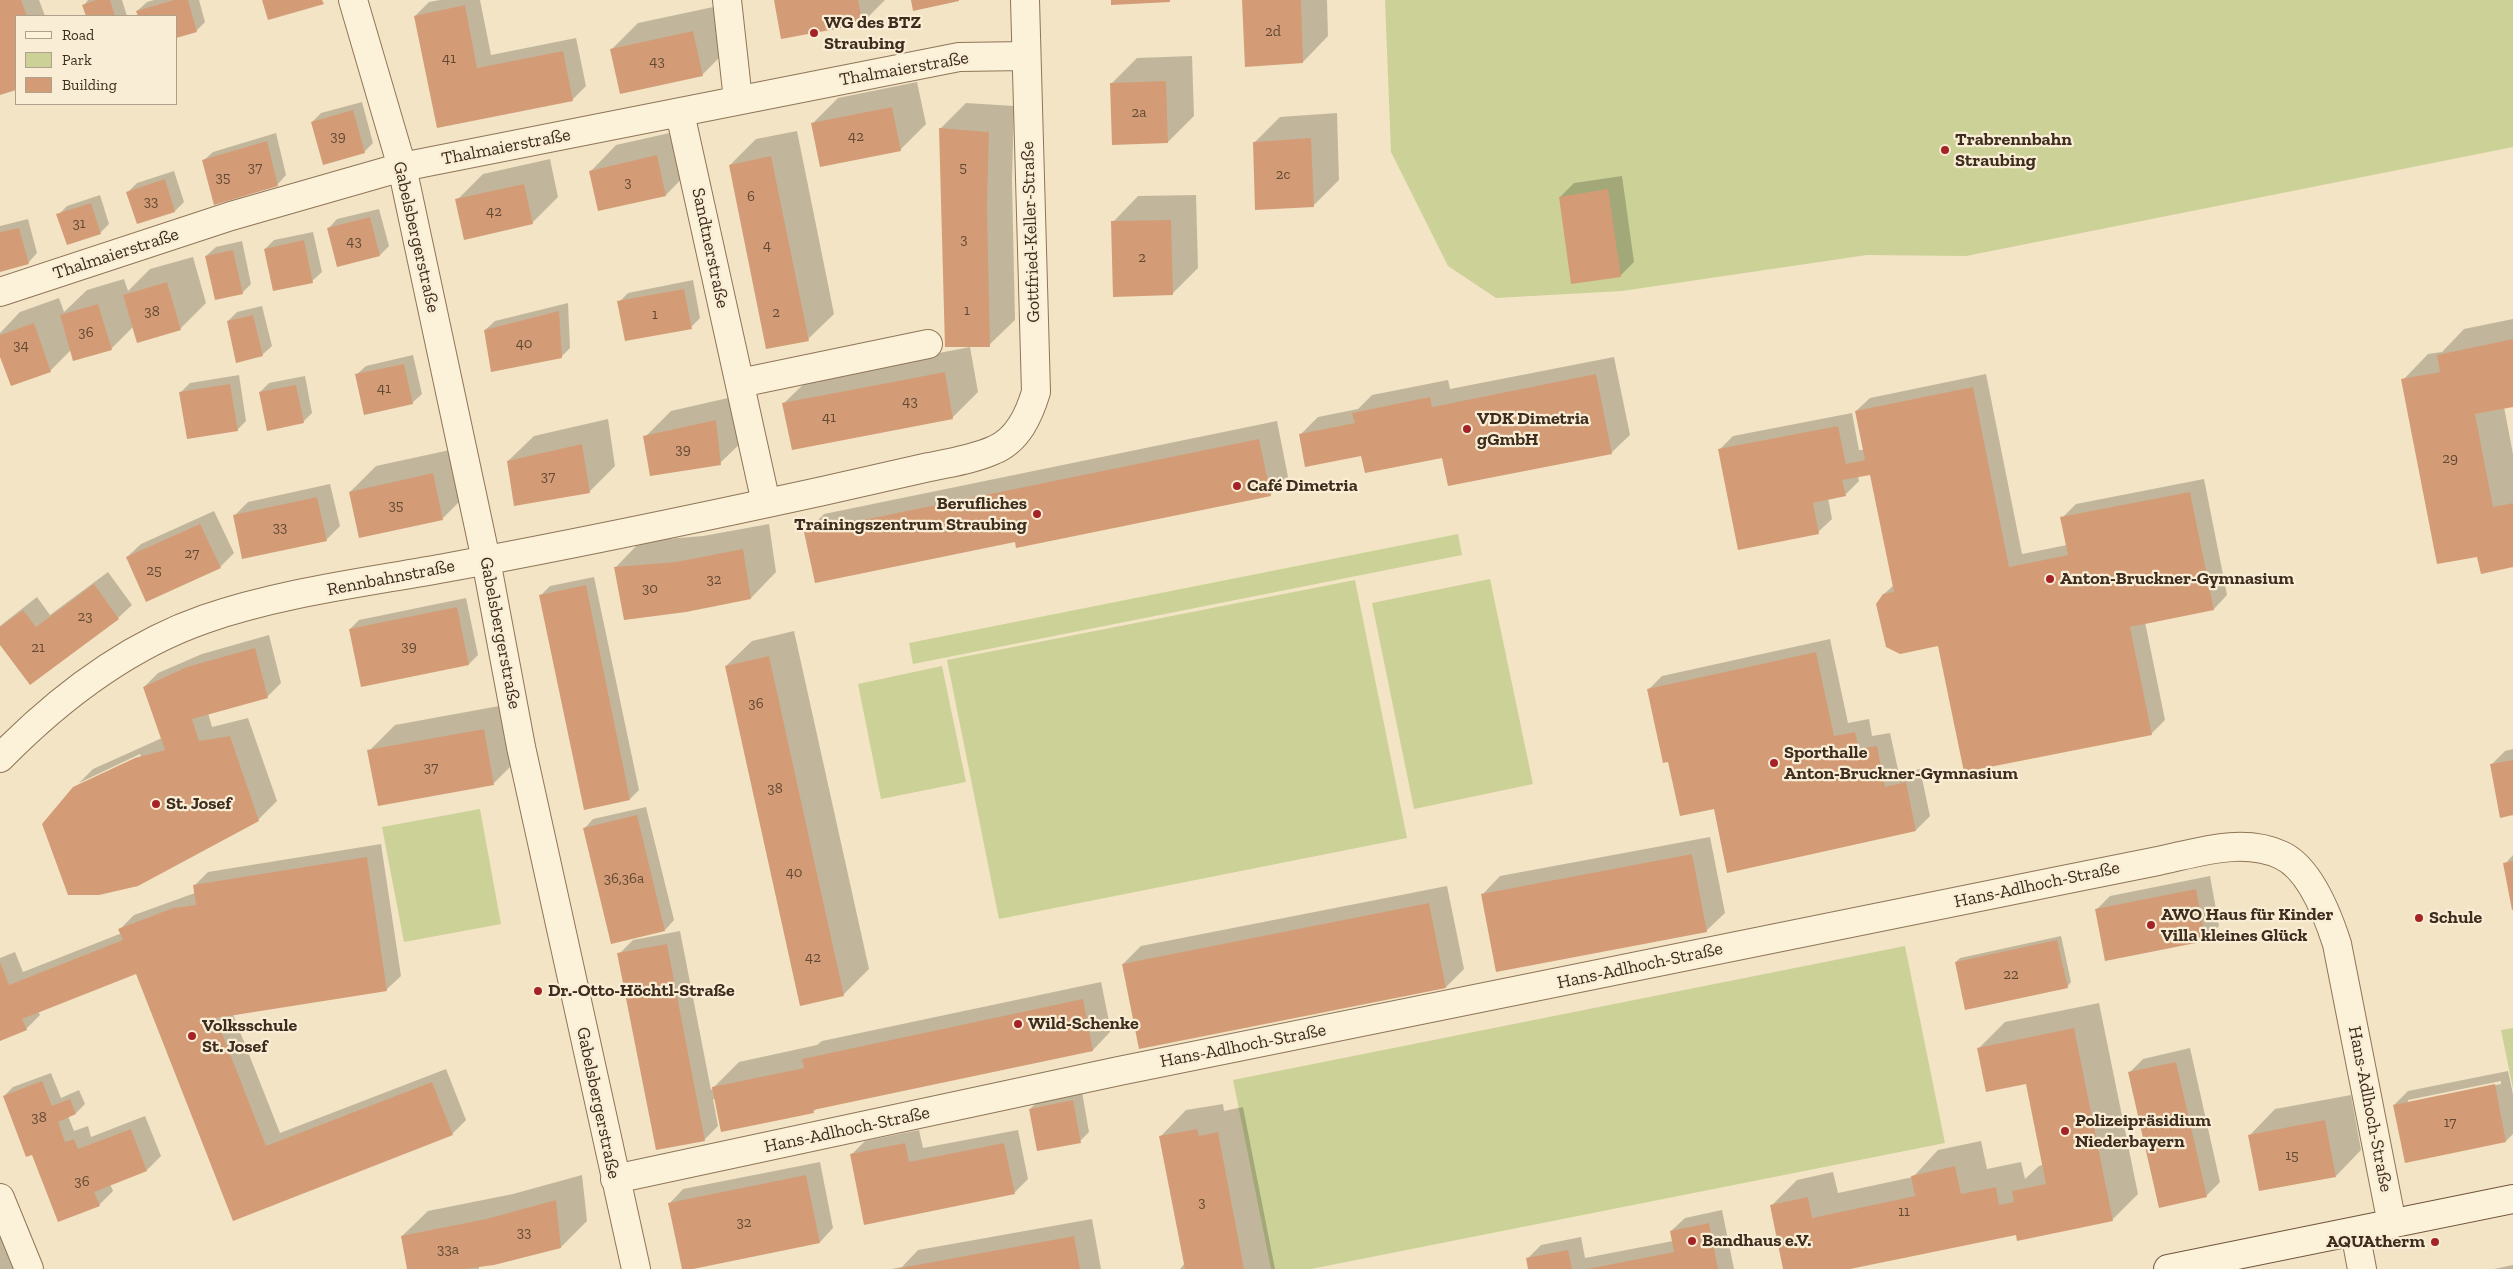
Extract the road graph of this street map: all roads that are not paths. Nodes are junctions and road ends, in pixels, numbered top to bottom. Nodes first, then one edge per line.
1 (353, 0) edge
2 (727, 0) edge
3 (1024, 0) edge
4 (1025, 56) junction
5 (738, 100) junction
6 (680, 113) junction
7 (402, 167) junction
8 (0, 292) edge
9 (928, 344) dead end
10 (740, 382) junction
11 (996, 449) joint
12 (766, 503) junction
13 (486, 560) junction
14 (0, 758) edge
15 (615, 1180) junction
16 (0, 1198) edge
17 (2513, 1199) edge
18 (2392, 1224) junction
19 (2355, 1232) junction
20 (29, 1269) edge
21 (636, 1269) edge
22 (2168, 1269) edge
23 (2362, 1269) edge

1 - 7 street, Gabelsbergerstraße
2 - 5 street
3 - 4 street, Gottfried-Keller-Straße
4 - 5 street, Thalmaierstraße
4 - 11 street, Gottfried-Keller-Straße
5 - 6 street, Thalmaierstraße
6 - 7 street, Thalmaierstraße
6 - 10 street, Sandtnerstraße
7 - 8 street, Thalmaierstraße
7 - 13 street, Gabelsbergerstraße
9 - 10 street
10 - 12 street, Sandtnerstraße
11 - 12 street, Rennbahnstraße
12 - 13 street, Rennbahnstraße
13 - 14 street, Rennbahnstraße
13 - 15 street, Gabelsbergerstraße
15 - 18 street, Hans-Adlhoch-Straße
15 - 21 street, Gabelsbergerstraße
16 - 20 street
17 - 18 street
18 - 19 street
19 - 22 street
19 - 23 street

